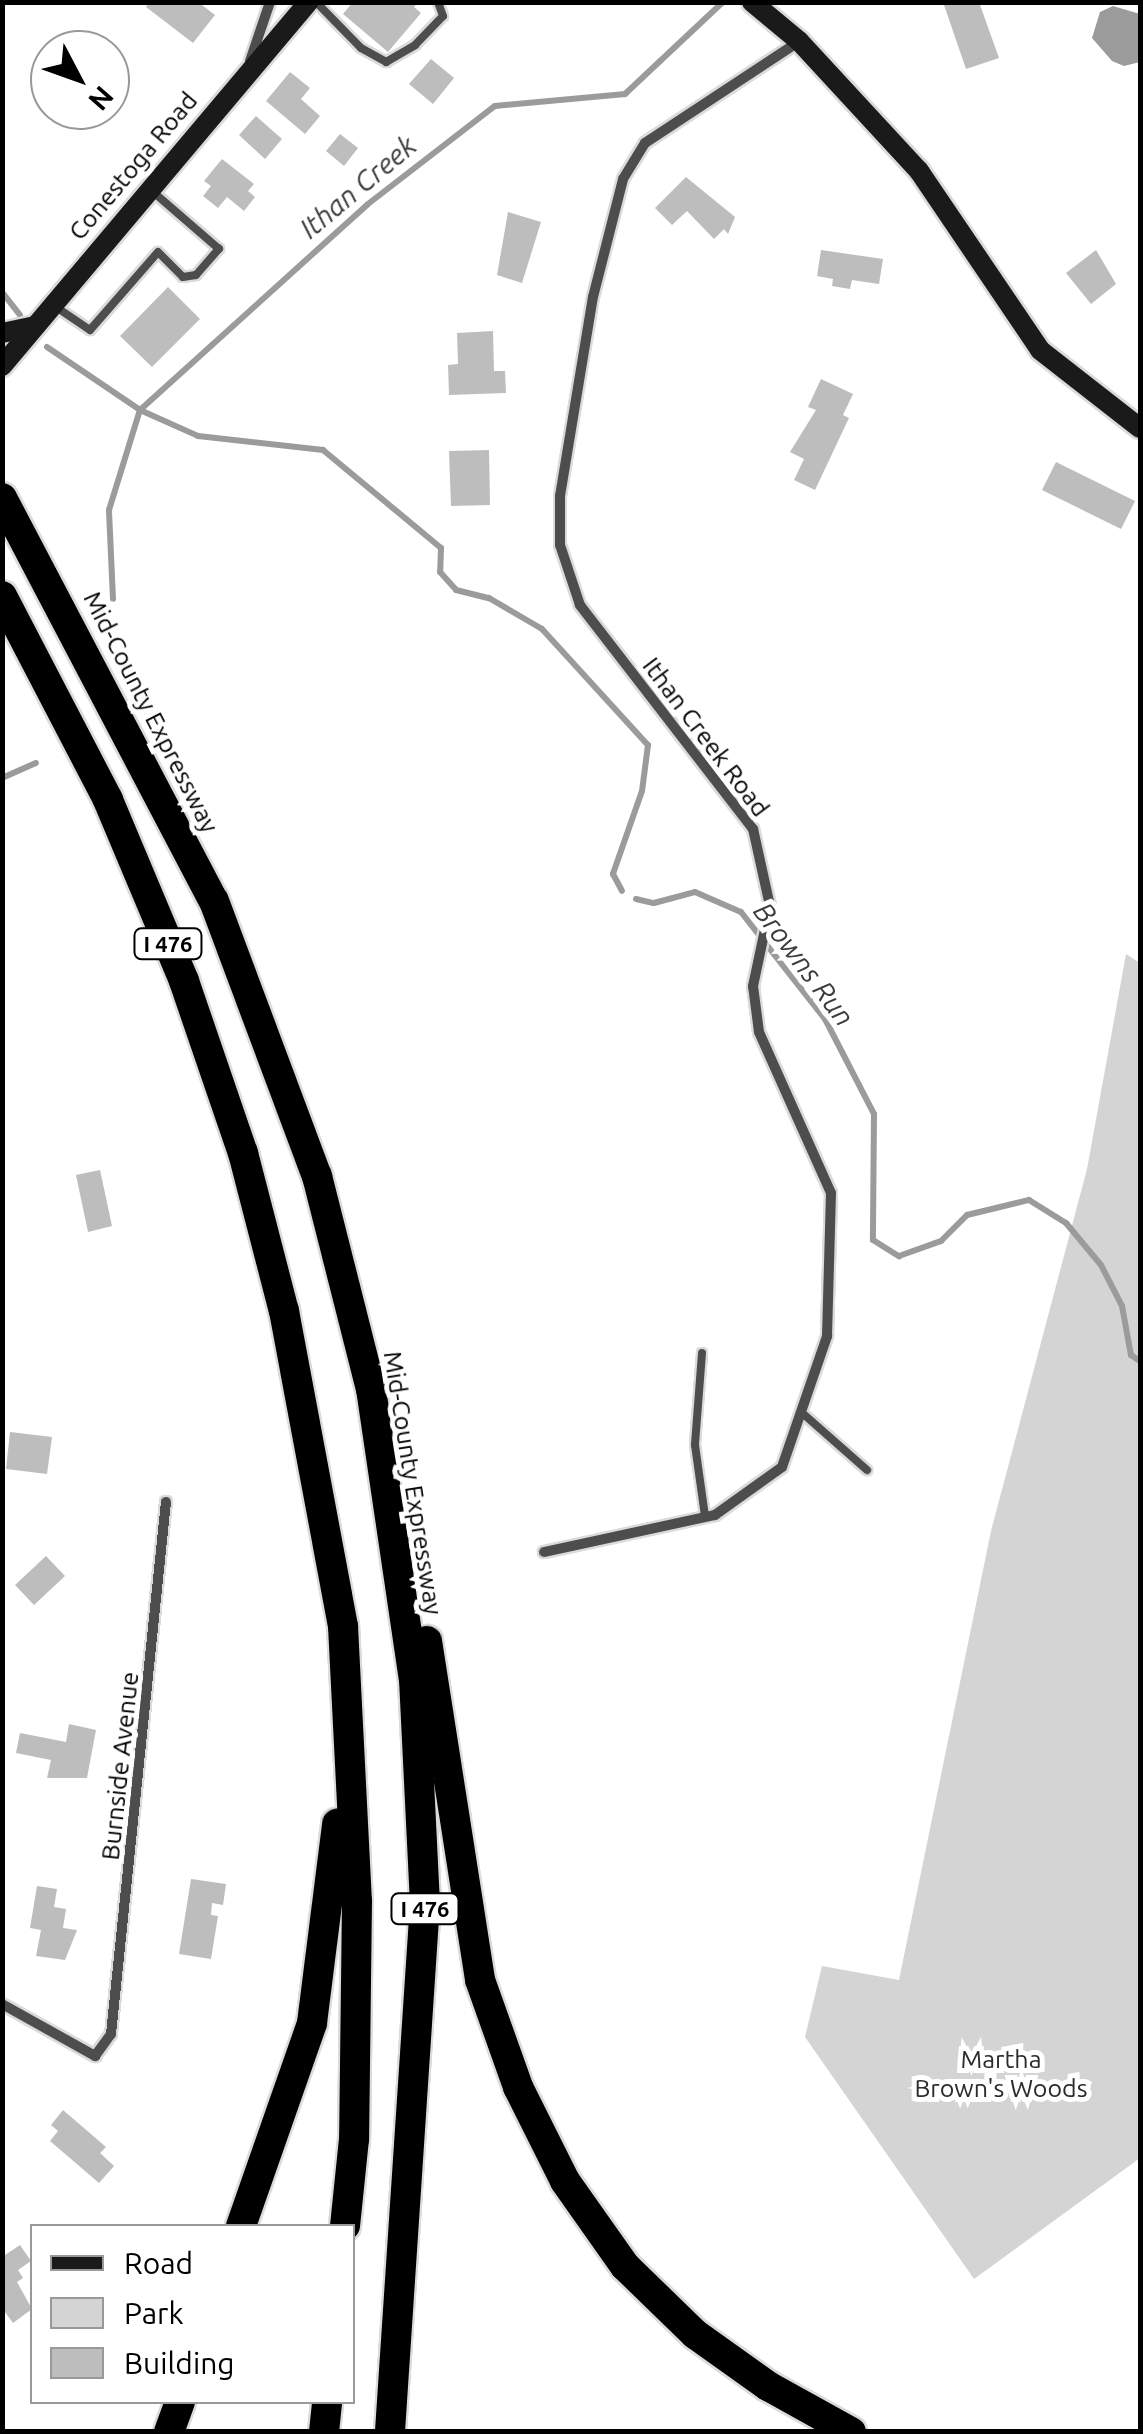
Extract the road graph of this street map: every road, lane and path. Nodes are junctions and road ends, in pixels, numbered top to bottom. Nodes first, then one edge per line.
1 (270, 2) edge
2 (308, 2) edge
3 (316, 2) edge
4 (438, 2) edge
5 (758, 7) edge
6 (799, 41) junction
7 (248, 66) junction
8 (147, 187) junction
9 (52, 304) junction
10 (35, 326) junction
11 (2, 333) edge
12 (2, 366) edge
13 (1140, 428) edge
14 (6, 504) edge
15 (3, 596) edge
16 (702, 1353) dead end
17 (371, 1389) junction
18 (801, 1412) junction
19 (867, 1470) dead end
20 (166, 1502) dead end
21 (706, 1516) junction
22 (544, 1552) dead end
23 (343, 1626) junction
24 (2, 2004) edge
25 (242, 2224) edge
26 (345, 2224) edge
27 (179, 2404) edge
28 (327, 2404) edge
29 (169, 2432) edge
30 (324, 2432) edge
31 (390, 2432) edge
32 (852, 2432) edge

1 - 7 street
2 - 7 main road, Conestoga Road
3 - 4 lane
5 - 6 main road
6 - 13 main road
6 - 18 street, Ithan Creek Road
7 - 8 main road, Conestoga Road
8 - 9 main road, Conestoga Road
8 - 9 lane
9 - 10 main road, Conestoga Road
10 - 11 main road
10 - 12 main road, Conestoga Road
14 - 17 highway, Mid-County Expressway / I 476
15 - 23 highway, I 476
16 - 21 lane
17 - 31 highway, Mid-County Expressway / I 476
17 - 32 highway
18 - 19 lane
18 - 21 street, Ithan Creek Road
20 - 24 street, Burnside Avenue
21 - 22 street, Ithan Creek Road
23 - 25 highway
23 - 26 highway, I 476
27 - 29 highway
28 - 30 highway

